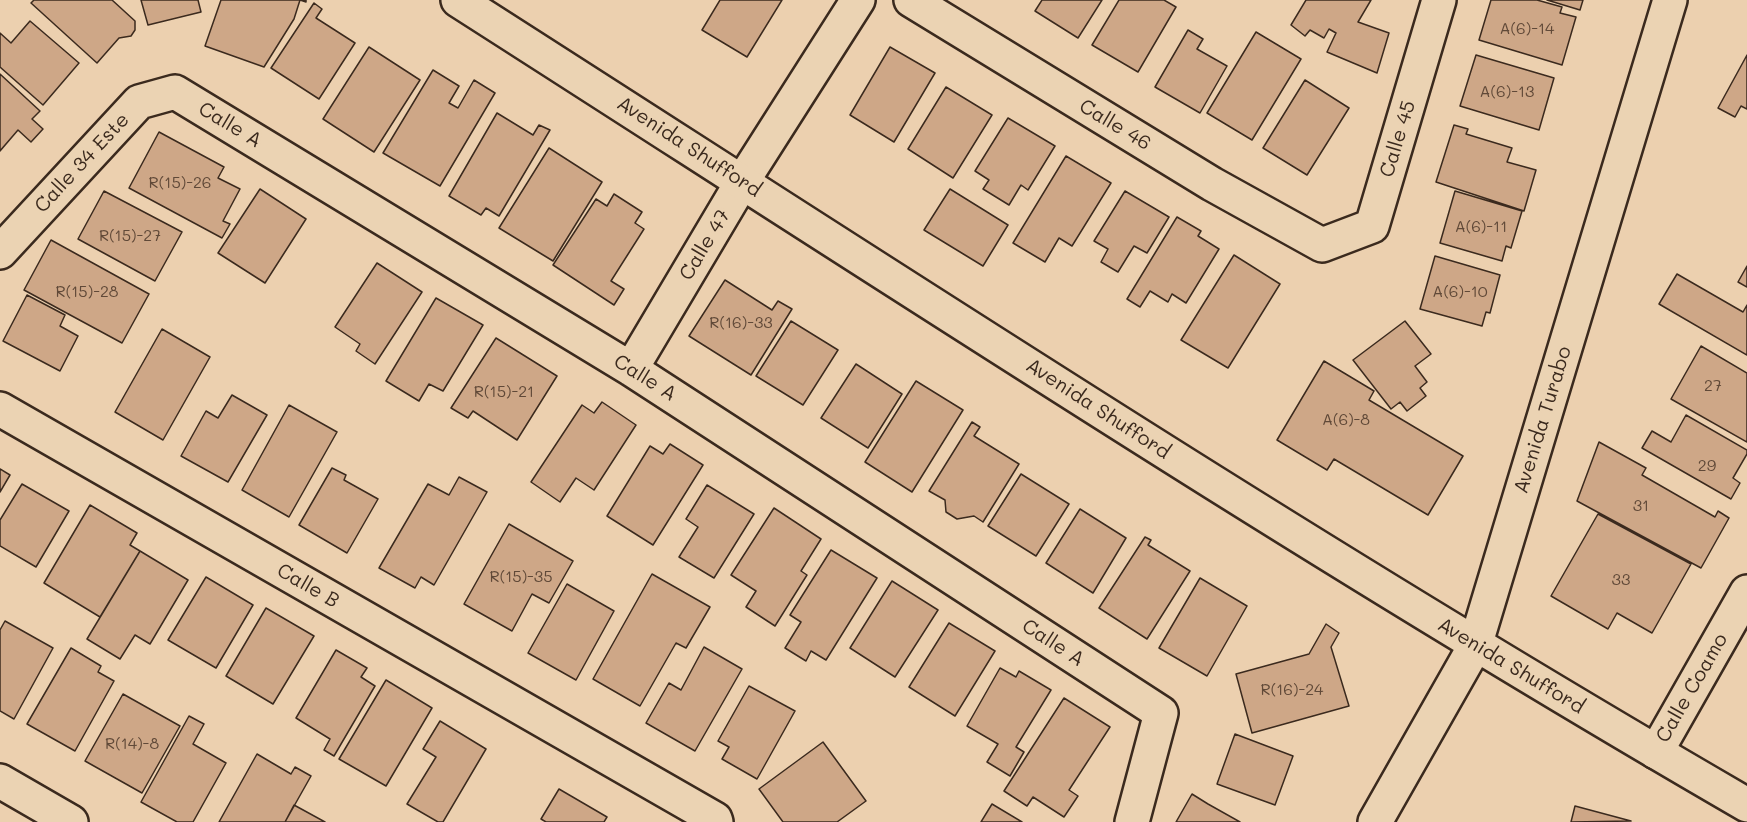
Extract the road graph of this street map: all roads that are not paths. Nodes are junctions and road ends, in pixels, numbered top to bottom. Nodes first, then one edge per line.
1 (458, 0) edge
2 (858, 0) edge
3 (911, 0) edge
4 (1439, 0) edge
5 (1670, 0) edge
6 (175, 92) joint
7 (742, 182) junction
8 (1322, 245) joint
9 (0, 252) edge
10 (631, 369) junction
11 (0, 409) edge
12 (1747, 592) edge
13 (1475, 646) junction
14 (1656, 752) junction
15 (0, 781) edge
16 (1747, 805) edge
17 (71, 822) edge
18 (716, 822) edge
19 (1132, 822) edge
20 (1375, 822) edge

1 - 7 street, Avenida Shufford
2 - 7 street, Calle 47
3 - 8 street, Calle 46
4 - 8 street, Calle 45
5 - 13 street, Avenida Turabo
6 - 9 street, Calle 34 Este
6 - 10 street, Calle A
7 - 10 street, Calle 47
7 - 13 street, Avenida Shufford
10 - 19 street, Calle A
11 - 18 street, Calle B
12 - 14 street, Calle Coamo
13 - 14 street, Avenida Shufford
13 - 20 street, Avenida Turabo
14 - 16 street, Avenida Shufford
15 - 17 street

